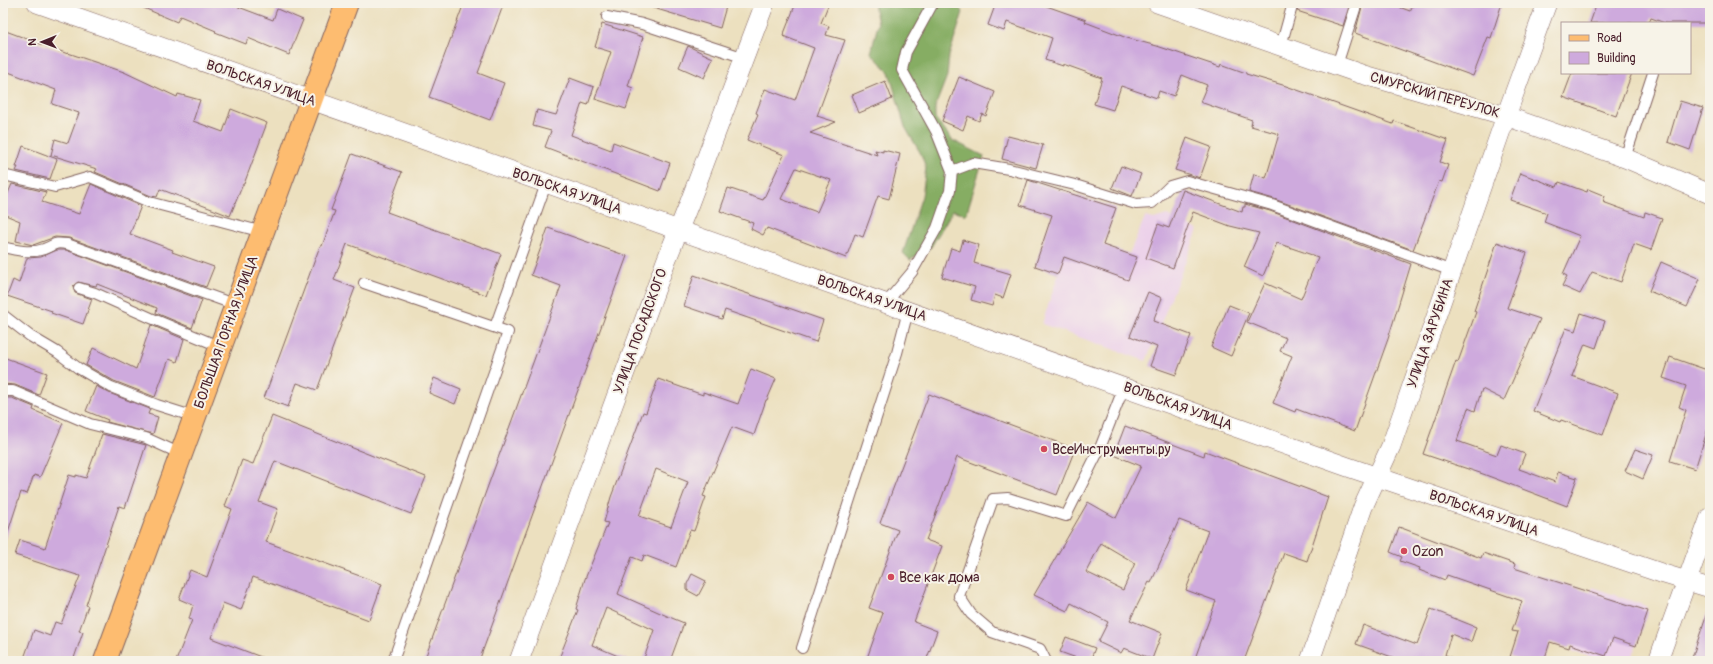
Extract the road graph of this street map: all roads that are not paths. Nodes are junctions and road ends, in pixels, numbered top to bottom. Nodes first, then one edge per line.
1 (36, 3) edge
2 (347, 3) edge
3 (765, 3) edge
4 (933, 3) edge
5 (1158, 3) edge
6 (1293, 3) edge
7 (1357, 3) edge
8 (1547, 3) edge
9 (608, 17) dead end
10 (1281, 46) junction
11 (744, 58) junction
12 (1337, 65) junction
13 (1653, 74) edge
14 (312, 101) junction
15 (1506, 116) junction
16 (1625, 158) junction
17 (952, 172) junction
18 (3, 175) edge
19 (546, 184) junction
20 (1710, 194) edge
21 (678, 230) junction
22 (263, 232) junction
23 (3, 247) edge
24 (1452, 271) junction
25 (364, 282) dead end
26 (79, 288) dead end
27 (886, 303) junction
28 (236, 304) junction
29 (908, 311) junction
30 (3, 315) edge
31 (495, 327) junction
32 (221, 347) junction
33 (1124, 387) junction
34 (3, 390) edge
35 (195, 417) junction
36 (181, 454) junction
37 (1377, 476) junction
38 (1710, 517) edge
39 (1686, 581) junction
40 (1710, 588) edge
41 (802, 648) dead end
42 (105, 661) edge
43 (393, 661) edge
44 (519, 661) edge
45 (1046, 661) edge
46 (1310, 661) edge
47 (1658, 661) edge

1 - 14 street, ВОЛЬСКАЯ УЛИЦА
2 - 14 main road, БОЛЬШАЯ ГОРНАЯ УЛИЦА
3 - 11 street, УЛИЦА ПОСАДСКОГО
4 - 17 lane
5 - 10 street, СМУРСКИЙ ПЕРЕУЛОК
6 - 10 lane
7 - 12 lane
8 - 15 street, УЛИЦА ЗАРУБИНА
9 - 11 lane
10 - 12 street, СМУРСКИЙ ПЕРЕУЛОК
11 - 21 street, УЛИЦА ПОСАДСКОГО
12 - 15 street, СМУРСКИЙ ПЕРЕУЛОК
13 - 16 lane
14 - 19 street, ВОЛЬСКАЯ УЛИЦА
14 - 22 main road, БОЛЬШАЯ ГОРНАЯ УЛИЦА
15 - 16 street, СМУРСКИЙ ПЕРЕУЛОК
15 - 24 street, УЛИЦА ЗАРУБИНА
16 - 20 street, СМУРСКИЙ ПЕРЕУЛОК
17 - 24 lane
17 - 27 lane
18 - 22 lane
19 - 21 street, ВОЛЬСКАЯ УЛИЦА
19 - 31 lane
21 - 27 street, ВОЛЬСКАЯ УЛИЦА
21 - 44 street, УЛИЦА ПОСАДСКОГО
22 - 28 main road, БОЛЬШАЯ ГОРНАЯ УЛИЦА
23 - 28 lane
24 - 37 street, УЛИЦА ЗАРУБИНА
25 - 31 lane
26 - 32 lane
27 - 29 street, ВОЛЬСКАЯ УЛИЦА
28 - 32 main road, БОЛЬШАЯ ГОРНАЯ УЛИЦА
29 - 33 street, ВОЛЬСКАЯ УЛИЦА
29 - 41 lane
30 - 35 lane
31 - 43 lane
32 - 35 main road, БОЛЬШАЯ ГОРНАЯ УЛИЦА
33 - 37 street, ВОЛЬСКАЯ УЛИЦА
33 - 45 lane
34 - 36 lane
35 - 36 main road, БОЛЬШАЯ ГОРНАЯ УЛИЦА
36 - 42 main road, БОЛЬШАЯ ГОРНАЯ УЛИЦА
37 - 39 street, ВОЛЬСКАЯ УЛИЦА
37 - 46 street, УЛИЦА ЗАРУБИНА
38 - 39 street
39 - 40 street, ВОЛЬСКАЯ УЛИЦА
39 - 47 street

